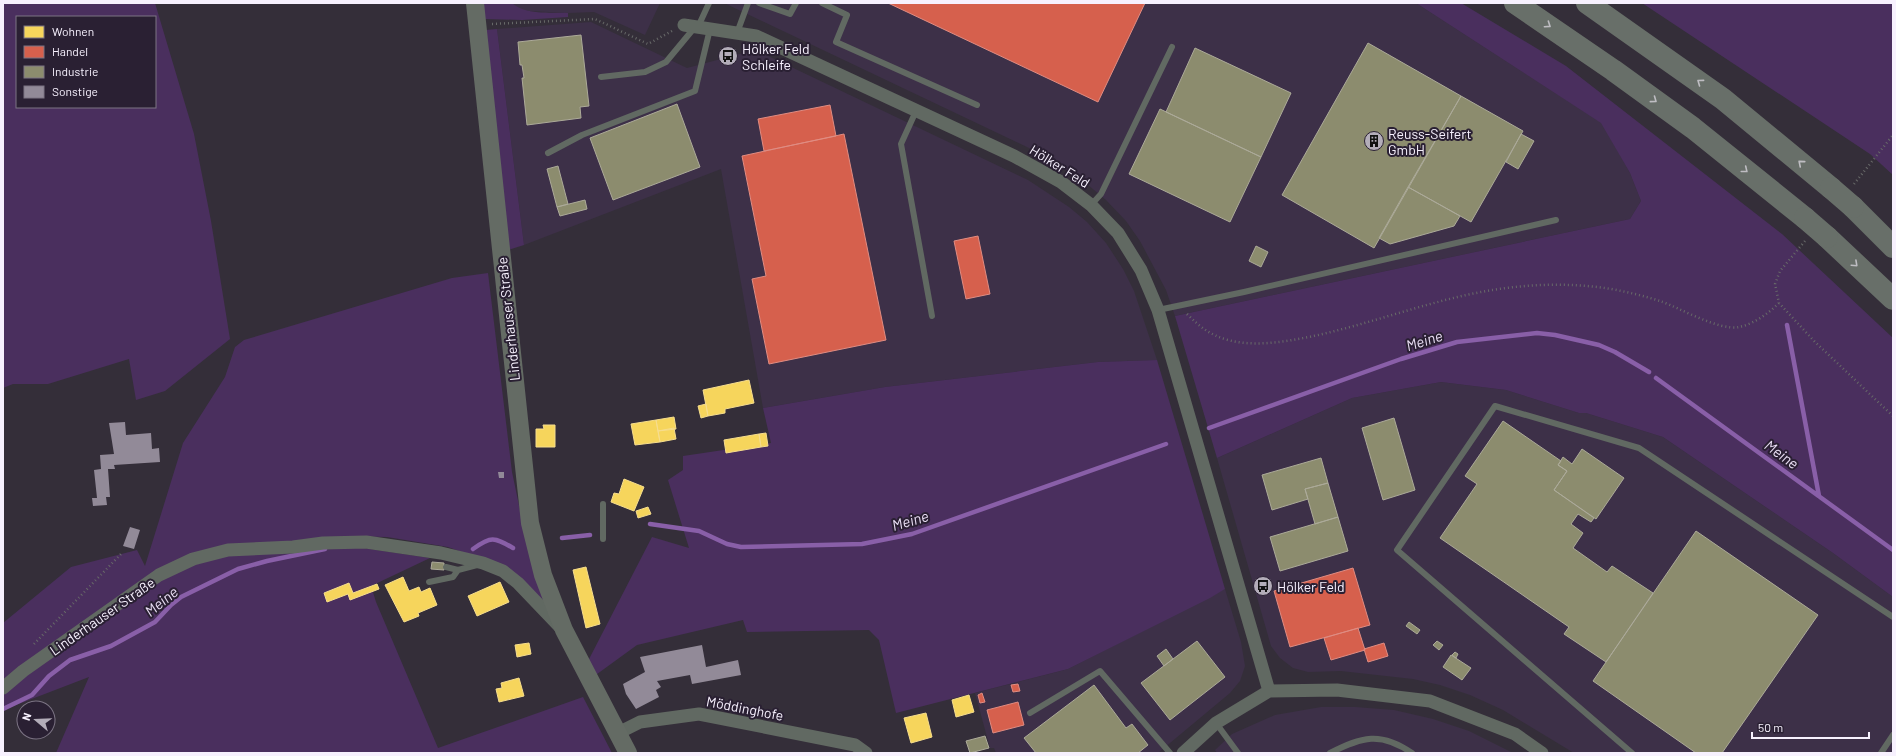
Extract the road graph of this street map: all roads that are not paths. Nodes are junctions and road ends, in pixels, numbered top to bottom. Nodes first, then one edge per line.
1 (475, 3) edge
2 (709, 3) edge
3 (748, 3) edge
4 (759, 3) edge
5 (796, 3) edge
6 (822, 3) edge
7 (1515, 3) edge
8 (1587, 3) edge
9 (697, 27) junction
10 (737, 33) junction
11 (1172, 47) dead end
12 (601, 77) dead end
13 (977, 105) dead end
14 (916, 111) junction
15 (548, 153) dead end
16 (1091, 205) junction
17 (1556, 220) dead end
18 (1893, 247) edge
19 (1893, 300) edge
20 (1158, 310) junction
21 (932, 316) dead end
22 (603, 504) dead end
23 (603, 539) dead end
24 (483, 563) junction
25 (446, 567) dead end
26 (458, 570) junction
27 (429, 582) dead end
28 (1893, 618) edge
29 (564, 630) junction
30 (3, 688) edge
31 (1269, 691) junction
32 (1030, 713) dead end
33 (1216, 724) junction
34 (618, 733) junction
35 (1893, 735) edge
36 (628, 753) edge
37 (866, 753) edge
38 (1170, 753) edge
39 (1183, 753) edge
40 (1238, 753) edge
41 (1330, 753) edge
42 (1412, 753) edge
43 (1542, 753) edge
44 (1632, 753) edge
45 (1881, 753) edge

1 - 29 main road, Linderhauser Straße
2 - 9 lane
3 - 10 lane
4 - 5 lane
6 - 13 lane
7 -> 19 highway, bridge
18 -> 8 highway, bridge
9 - 10 street, Hölker Feld
9 - 12 lane
9 - 15 lane
10 - 14 street, Hölker Feld
11 - 16 lane
14 - 16 street, Hölker Feld
14 - 21 lane
16 - 20 street, Hölker Feld
17 - 20 lane
20 - 31 street, Hölker Feld
22 - 23 lane
24 - 26 lane
24 - 29 street, Linderhauser Straße
24 - 30 street, Linderhauser Straße
25 - 26 lane
26 - 27 lane
28 - 44 lane
29 - 34 main road, Linderhauser Straße
31 - 33 street
31 - 43 street
32 - 38 lane
33 - 39 street
33 - 40 lane
34 - 36 main road, Linderhauser Straße
34 - 37 street, Möddinghofe
35 - 45 lane
41 - 42 lane

